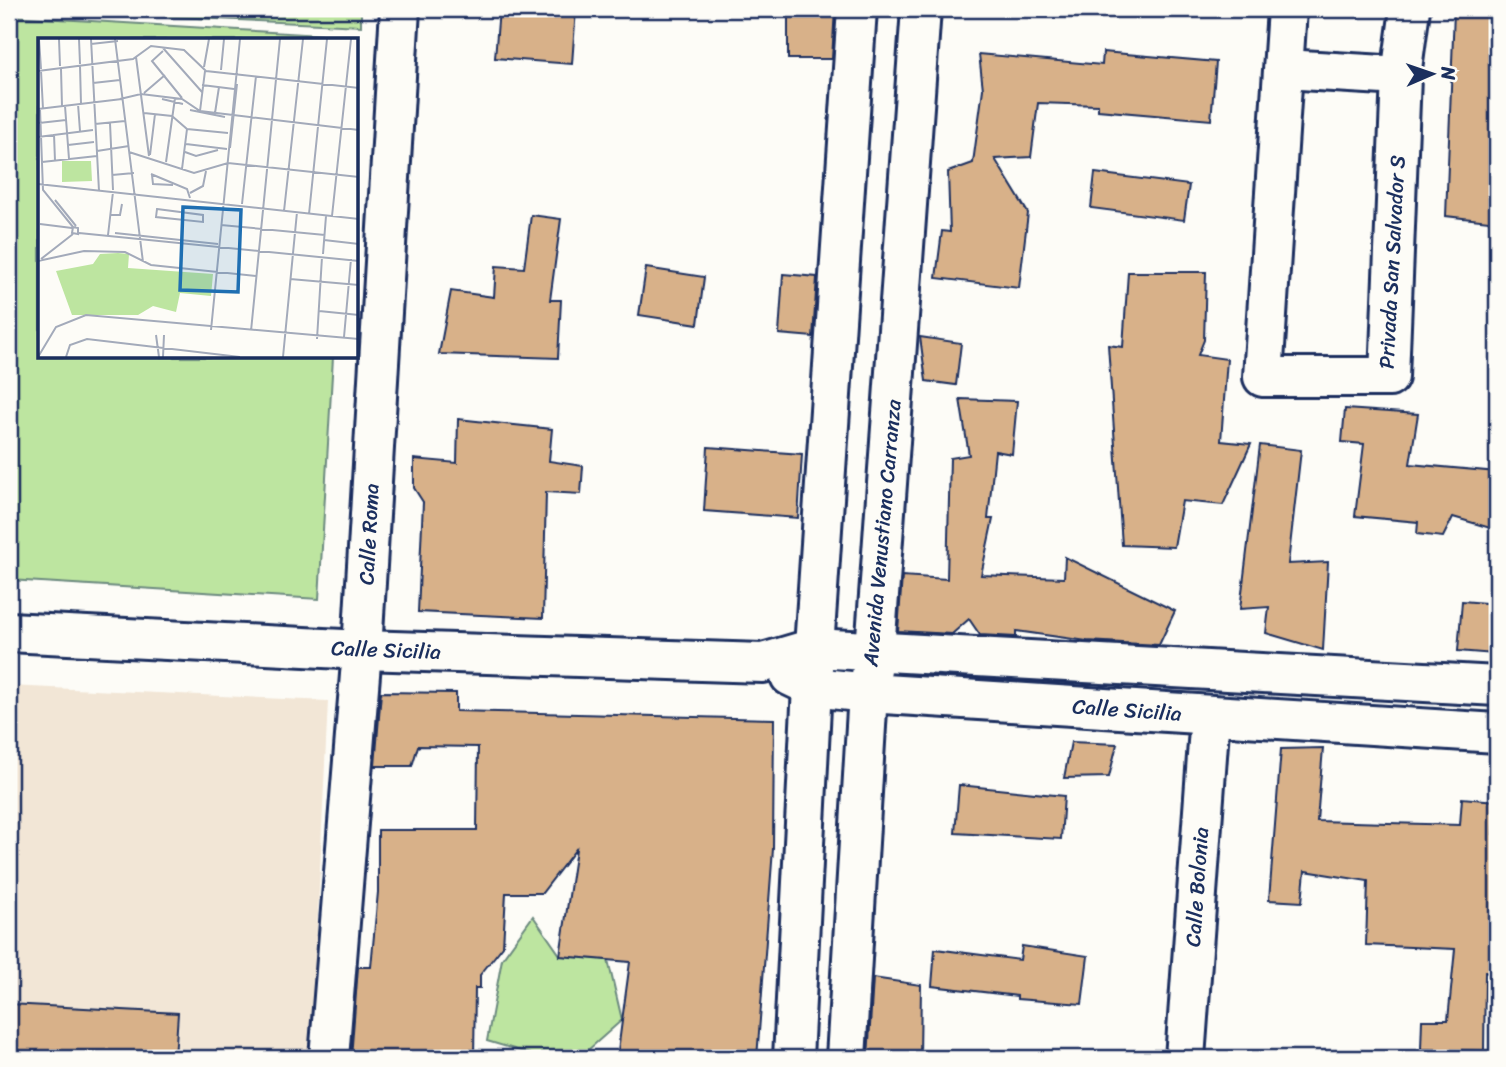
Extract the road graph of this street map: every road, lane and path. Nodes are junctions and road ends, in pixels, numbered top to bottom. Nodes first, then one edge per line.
1 (400, 9) edge
2 (857, 9) edge
3 (921, 9) edge
4 (1287, 9) edge
5 (1410, 9) edge
6 (1284, 69) junction
7 (1401, 76) junction
8 (9, 632) edge
9 (814, 648) junction
10 (362, 650) junction
11 (875, 651) junction
12 (763, 663) junction
13 (1497, 686) edge
14 (813, 687) junction
15 (868, 693) junction
16 (1210, 715) junction
17 (1497, 733) edge
18 (329, 1058) edge
19 (793, 1058) edge
20 (846, 1058) edge
21 (1185, 1058) edge

1 - 10 street, Calle Roma
2 - 9 street
3 - 11 street, Avenida Venustiano Carranza
4 - 6 street
5 - 7 street, Privada San Salvador S
6 - 7 street
6 - 7 street, Privada San Salvador S
8 - 10 street, Calle Sicilia
9 - 11 street, Calle Sicilia
9 - 12 street, Calle Sicilia
9 - 14 street
10 - 12 street, Calle Sicilia
10 - 18 street, Calle Roma
11 - 13 street, Calle Sicilia
11 - 15 street, Avenida Venustiano Carranza
12 - 14 street, Calle Sicilia
14 - 15 street, Calle Sicilia
14 - 19 street
15 - 16 street, Calle Sicilia
15 - 20 street, Avenida Venustiano Carranza
16 - 17 street, Calle Sicilia
16 - 21 street, Calle Bolonia

